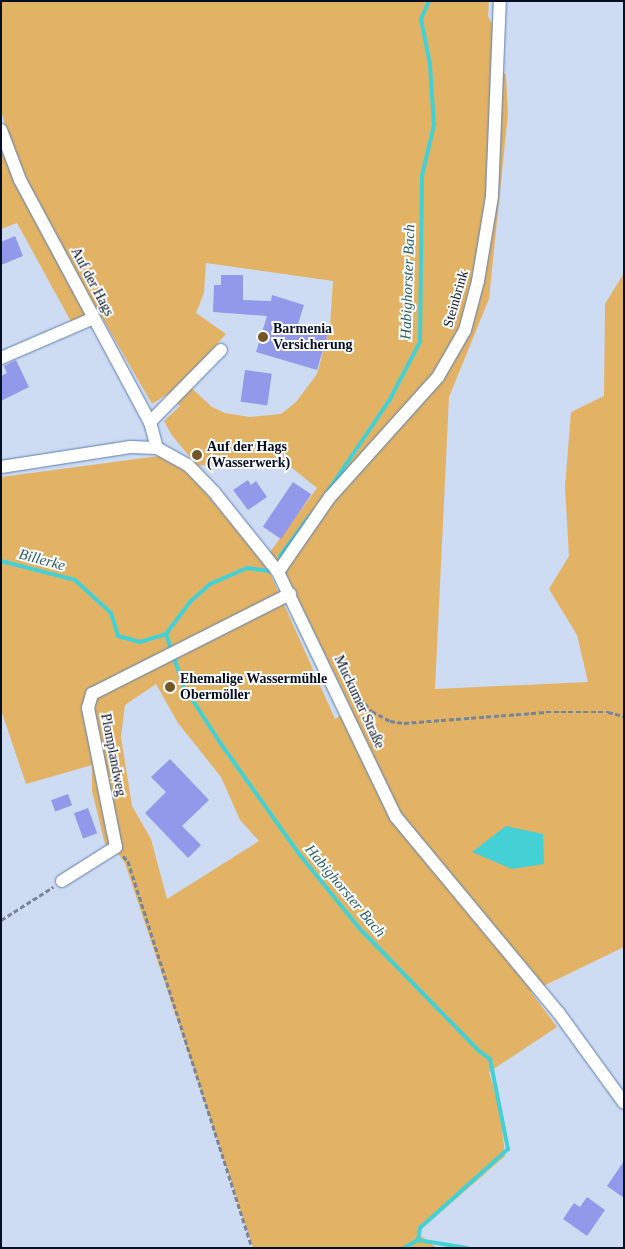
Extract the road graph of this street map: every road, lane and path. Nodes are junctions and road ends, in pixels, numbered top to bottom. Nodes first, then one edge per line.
1 (500, 1) edge
2 (1, 130) edge
3 (94, 318) junction
4 (221, 350) dead end
5 (1, 358) edge
6 (150, 422) junction
7 (157, 448) junction
8 (1, 467) edge
9 (278, 572) junction
10 (290, 594) junction
11 (342, 677) dead end
12 (624, 716) edge
13 (116, 847) junction
14 (62, 881) joint
15 (1, 920) edge
16 (624, 1103) edge
17 (252, 1248) edge

1 - 9 street, Steinbrink
2 - 3 street, Auf der Hags
3 - 5 street
3 - 6 street, Auf der Hags
4 - 6 street
6 - 7 street, Auf der Hags
7 - 8 street, Muckumer Straße
7 - 9 street, Muckumer Straße
9 - 10 street, Muckumer Straße
10 - 13 street, Plomplandweg
10 - 16 street, Muckumer Straße
11 - 12 path
13 - 14 street
13 - 17 path
14 - 15 path

